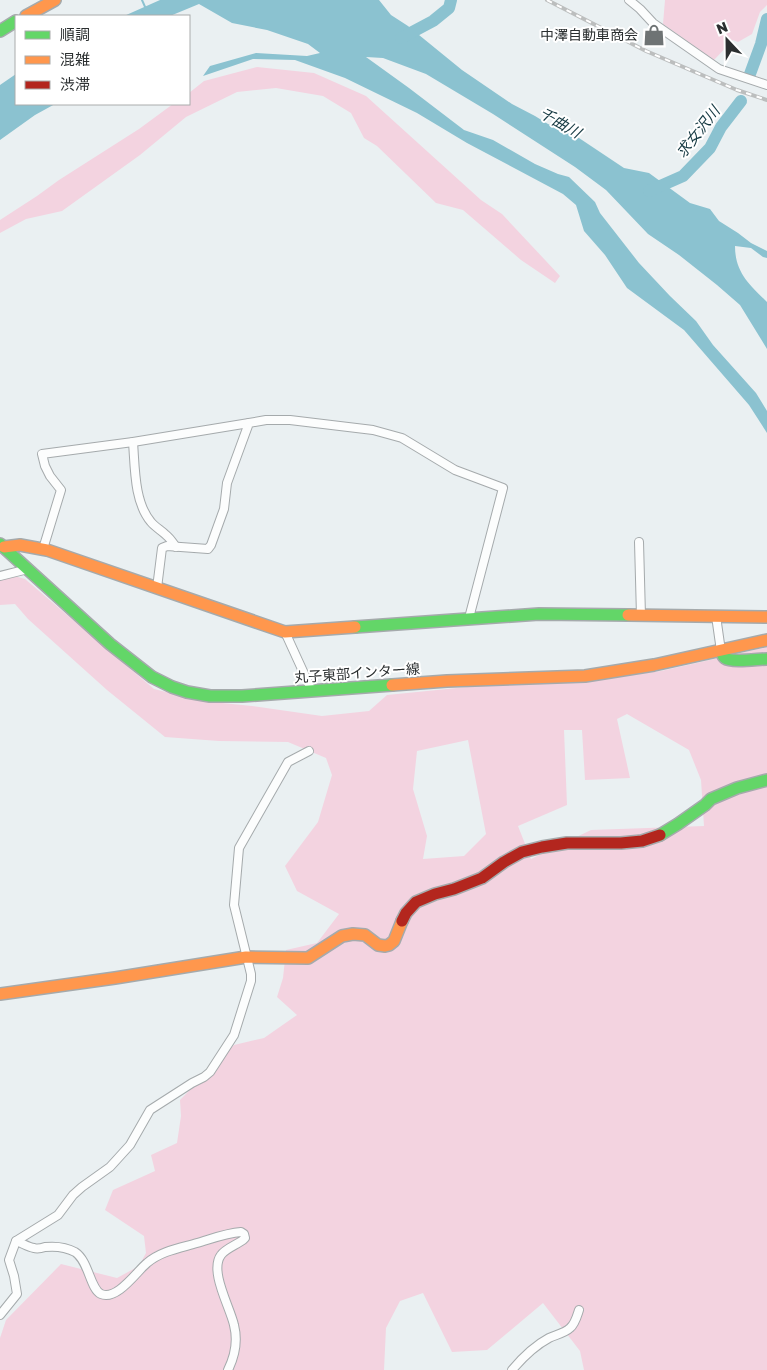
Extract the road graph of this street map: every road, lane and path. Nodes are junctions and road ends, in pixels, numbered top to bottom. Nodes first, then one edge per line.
1 (54, 0) edge
2 (628, 0) edge
3 (28, 15) edge
4 (15, 22) edge
5 (0, 31) edge
6 (767, 85) edge
7 (249, 423) junction
8 (133, 442) junction
9 (640, 542) dead end
10 (2, 546) edge
11 (176, 546) junction
12 (43, 549) junction
13 (28, 569) junction
14 (0, 576) edge
15 (157, 588) junction
16 (641, 616) junction
17 (716, 616) junction
18 (767, 617) edge
19 (469, 618) junction
20 (285, 632) junction
21 (767, 640) edge
22 (721, 650) junction
23 (767, 659) edge
24 (312, 691) junction
25 (309, 751) dead end
26 (767, 780) edge
27 (246, 957) junction
28 (0, 994) edge
29 (16, 1241) junction
30 (579, 1310) dead end
31 (0, 1315) edge
32 (228, 1370) edge
33 (512, 1370) edge

1 - 3 street
2 - 6 street
4 - 5 street
7 - 8 street
7 - 11 street
7 - 19 street
8 - 11 street
8 - 12 street
9 - 16 street
10 - 12 street
10 - 13 street, 丸子東部インター線
11 - 15 street
12 - 15 street
13 - 14 street
13 - 24 street, 丸子東部インター線
15 - 20 street
16 - 17 street
16 - 19 street
17 - 18 street
17 - 22 street
19 - 20 street
20 - 24 street
21 - 22 street, 丸子東部インター線
22 - 23 street
22 - 24 street, 丸子東部インター線
25 - 27 street
26 - 27 street
27 - 28 street
27 - 29 street
29 - 31 street
29 - 32 street
30 - 33 street

